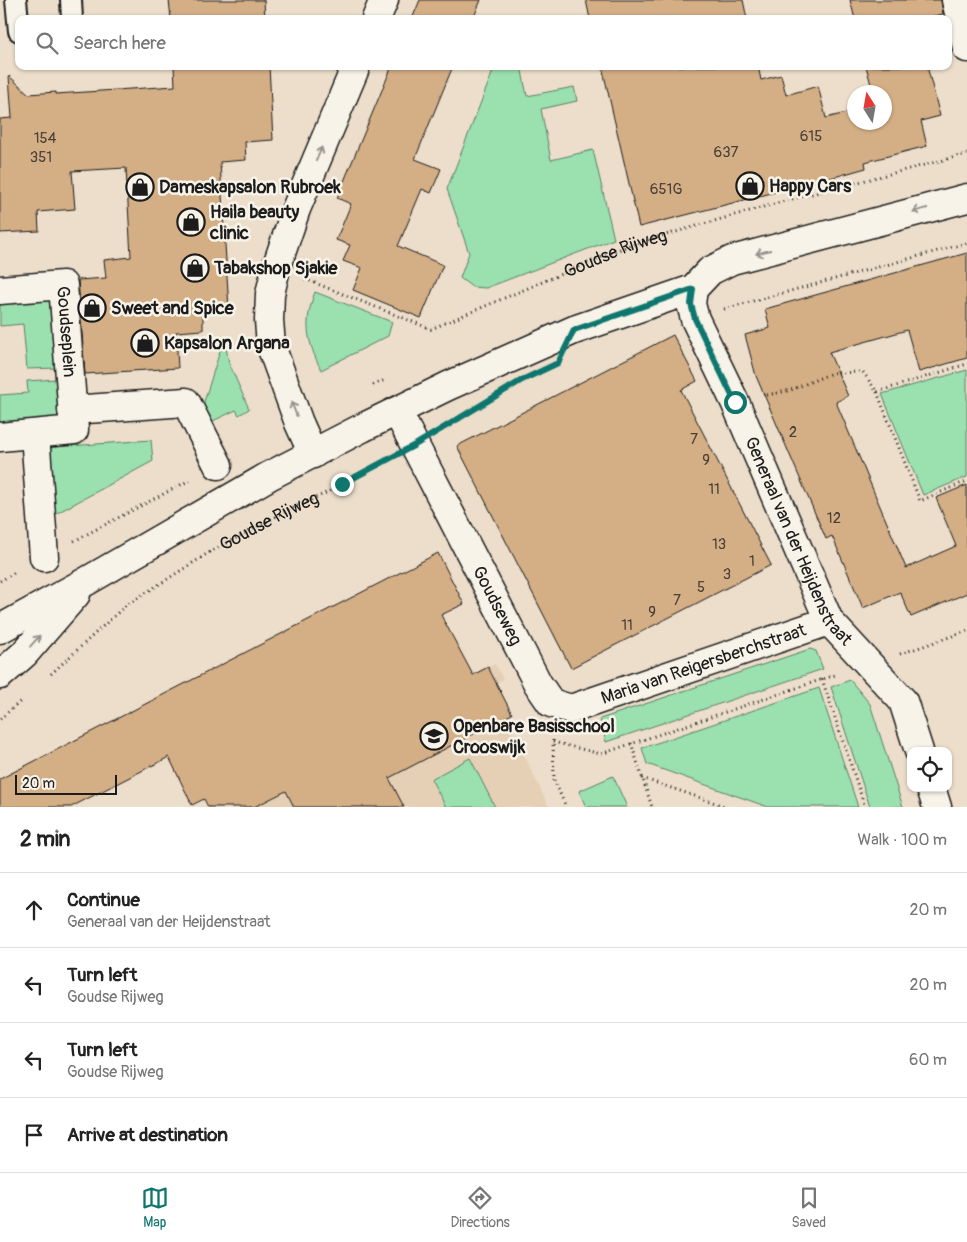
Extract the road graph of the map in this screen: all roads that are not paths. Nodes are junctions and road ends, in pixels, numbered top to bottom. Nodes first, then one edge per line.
1 (16, 0) edge
2 (71, 0) edge
3 (384, 0) edge
4 (956, 0) edge
5 (17, 15) edge
6 (72, 15) edge
7 (378, 15) edge
8 (967, 48) edge
9 (354, 70) edge
10 (967, 198) edge
11 (693, 289) junction
12 (0, 290) edge
13 (72, 410) junction
14 (396, 411) junction
15 (35, 434) junction
16 (0, 437) edge
17 (313, 454) junction
18 (218, 465) dead end
19 (44, 557) dead end
20 (87, 581) junction
21 (828, 621) junction
22 (0, 628) edge
23 (0, 675) edge
24 (551, 702) joint
25 (918, 747) edge
26 (932, 792) edge
27 (937, 807) edge

1 - 5 lane
2 - 6 lane
3 - 7 street
4 - 8 street
17 -> 9 street
10 -> 11 street
11 - 14 street
11 - 21 street, Generaal van der Heijdenstraat
12 - 13 street, Goudseplein
13 - 15 street, Goudseplein
13 - 18 street
14 - 17 street
14 - 24 street, Goudseweg
15 - 16 street, Goudseplein
15 - 19 street
17 - 20 street
20 - 22 street
23 -> 20 street
21 - 24 street, Maria van Reigersberchstraat
21 - 25 street, Generaal van der Heijdenstraat
26 - 27 street

